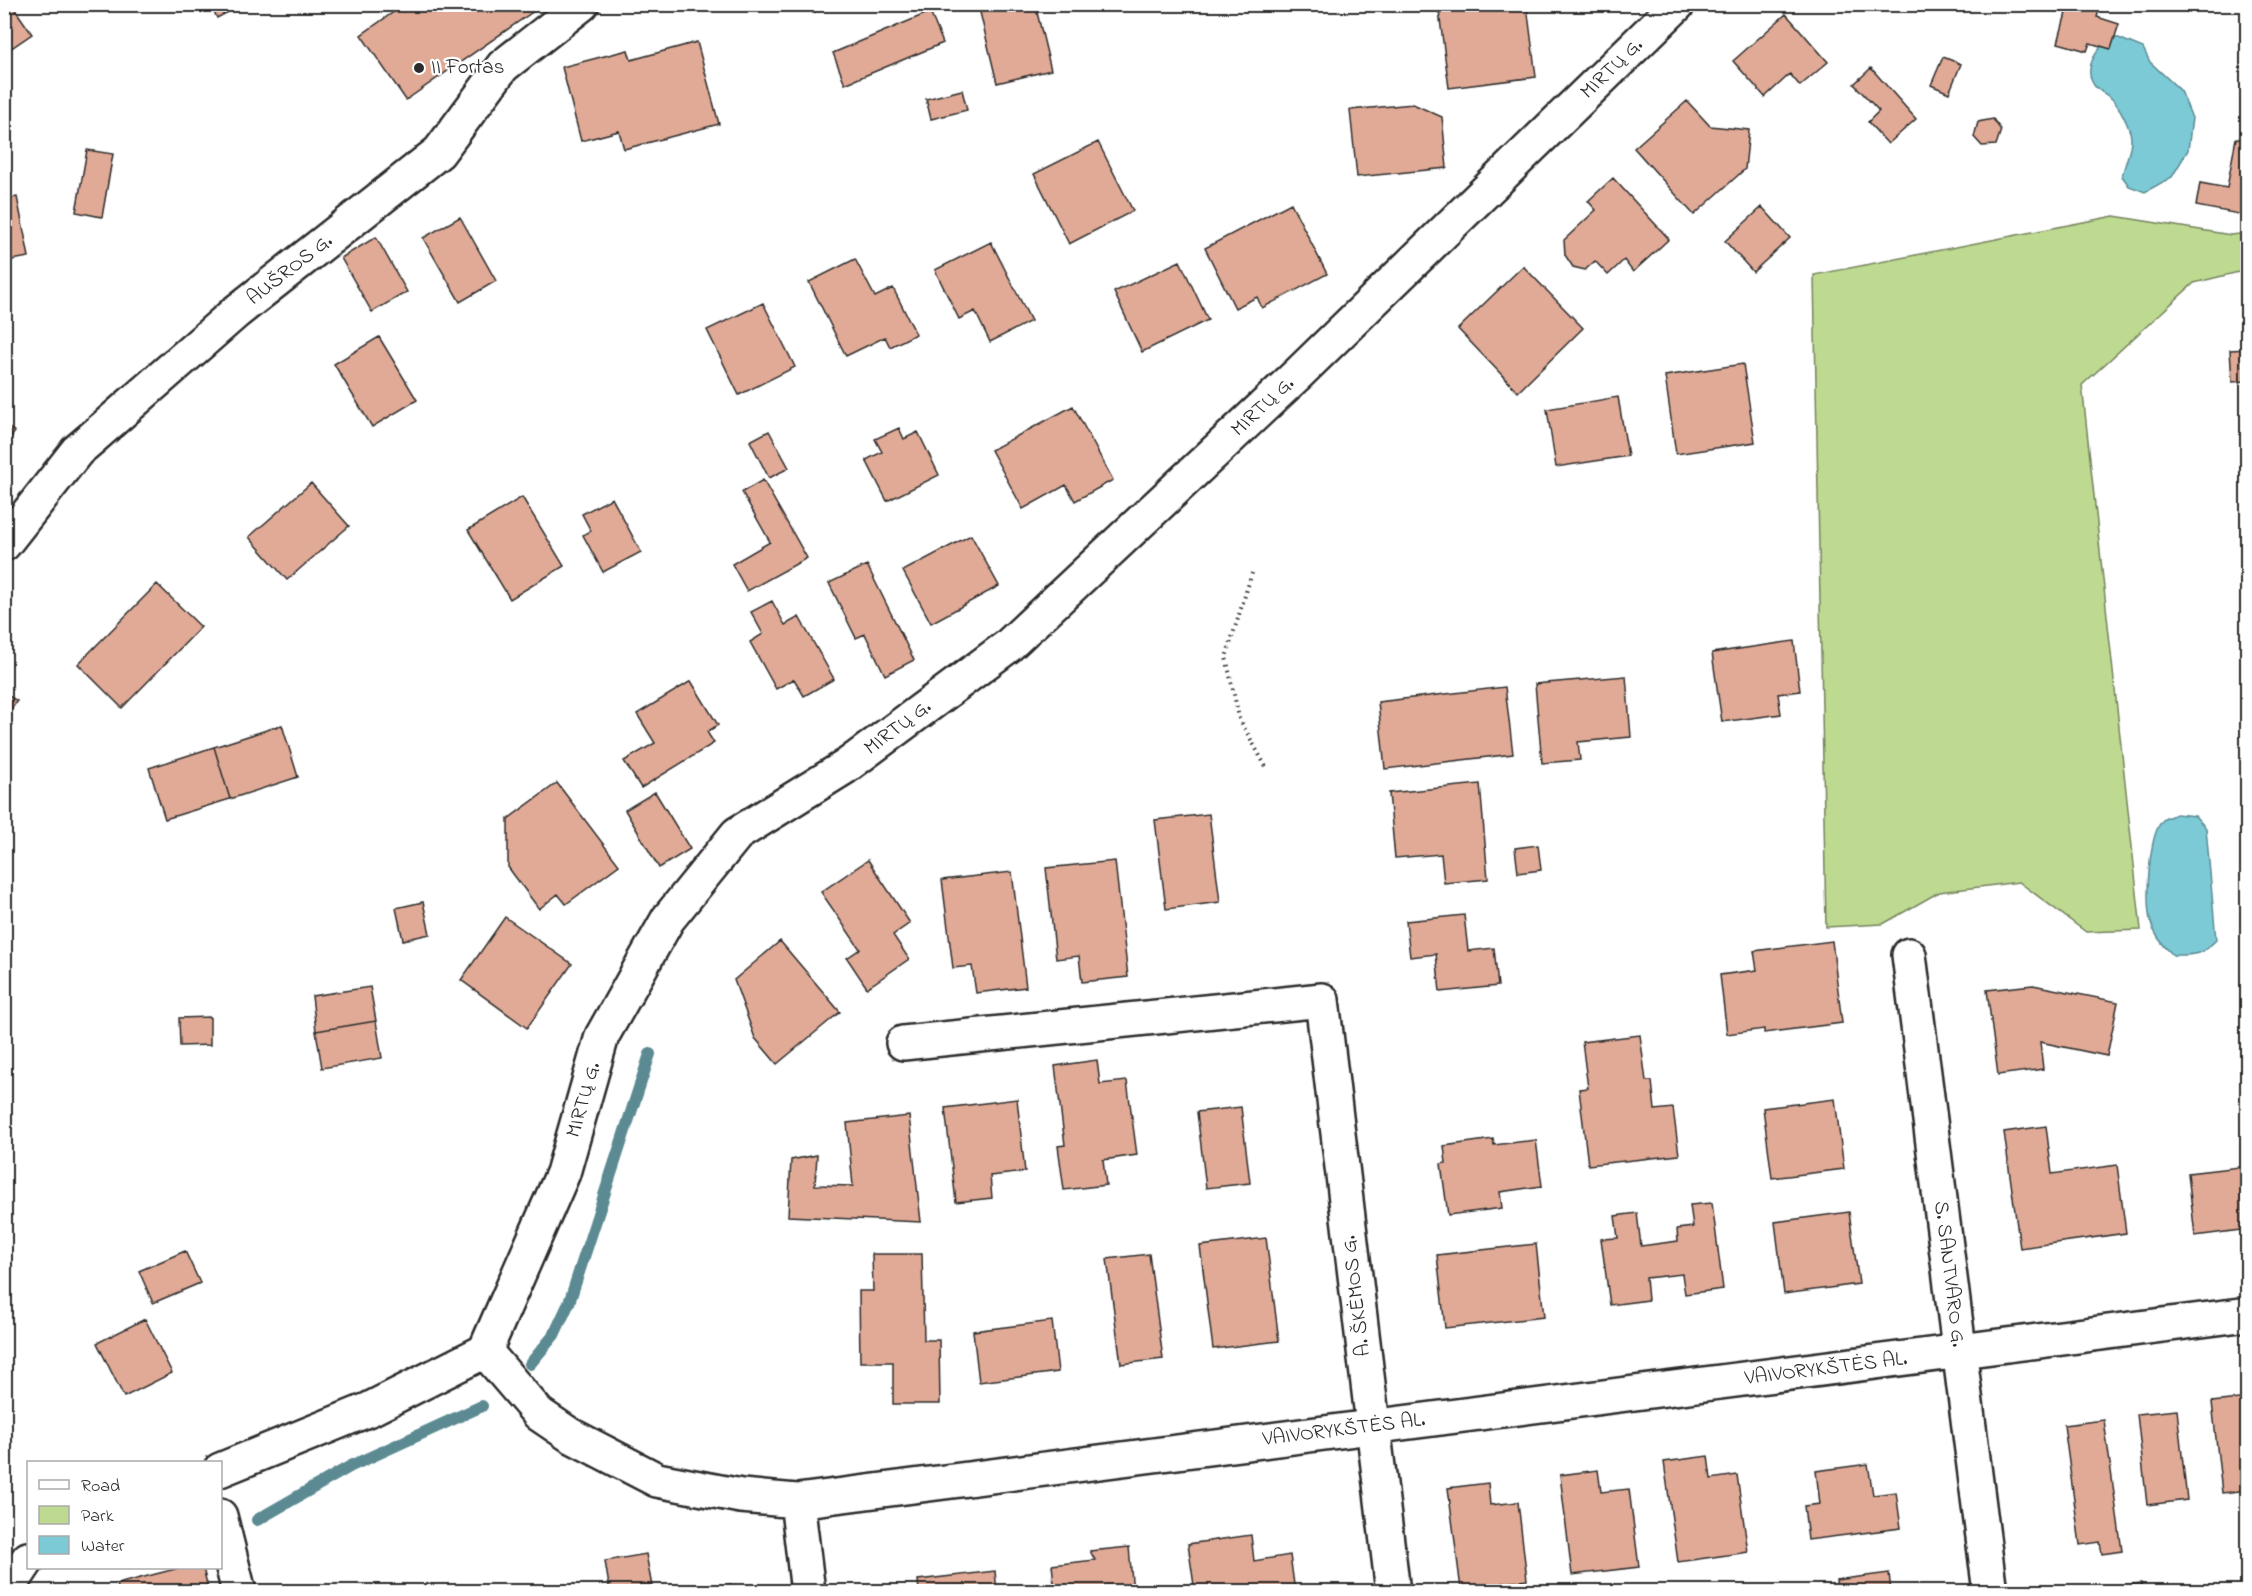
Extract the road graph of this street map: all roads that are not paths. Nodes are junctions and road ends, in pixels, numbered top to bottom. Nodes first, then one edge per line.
1 (582, 4) edge
2 (1678, 4) edge
3 (4, 544) edge
4 (1909, 956) dead end
5 (903, 1043) dead end
6 (2247, 1314) edge
7 (485, 1351) junction
8 (1959, 1353) junction
9 (1372, 1426) junction
10 (222, 1469) edge
11 (797, 1501) junction
12 (222, 1524) edge
13 (27, 1560) edge
14 (6, 1592) edge
15 (239, 1592) edge
16 (808, 1592) edge
17 (1393, 1592) edge
18 (1990, 1592) edge

1 - 3 street, AUŠROS G.
2 - 7 street, MIRTŲ G.
4 - 8 street, S. SANTVARO G.
5 - 9 street, A. ŠKĖMOS G.
6 - 8 street, VAIVORYKŠTĖS AL.
7 - 10 street
7 - 11 street, VAIVORYKŠTĖS AL.
8 - 9 street, VAIVORYKŠTĖS AL.
8 - 18 street, S. SANTVARO G.
9 - 11 street, VAIVORYKŠTĖS AL.
9 - 17 street, A. ŠKĖMOS G.
11 - 16 street
12 - 15 street
13 - 14 street

